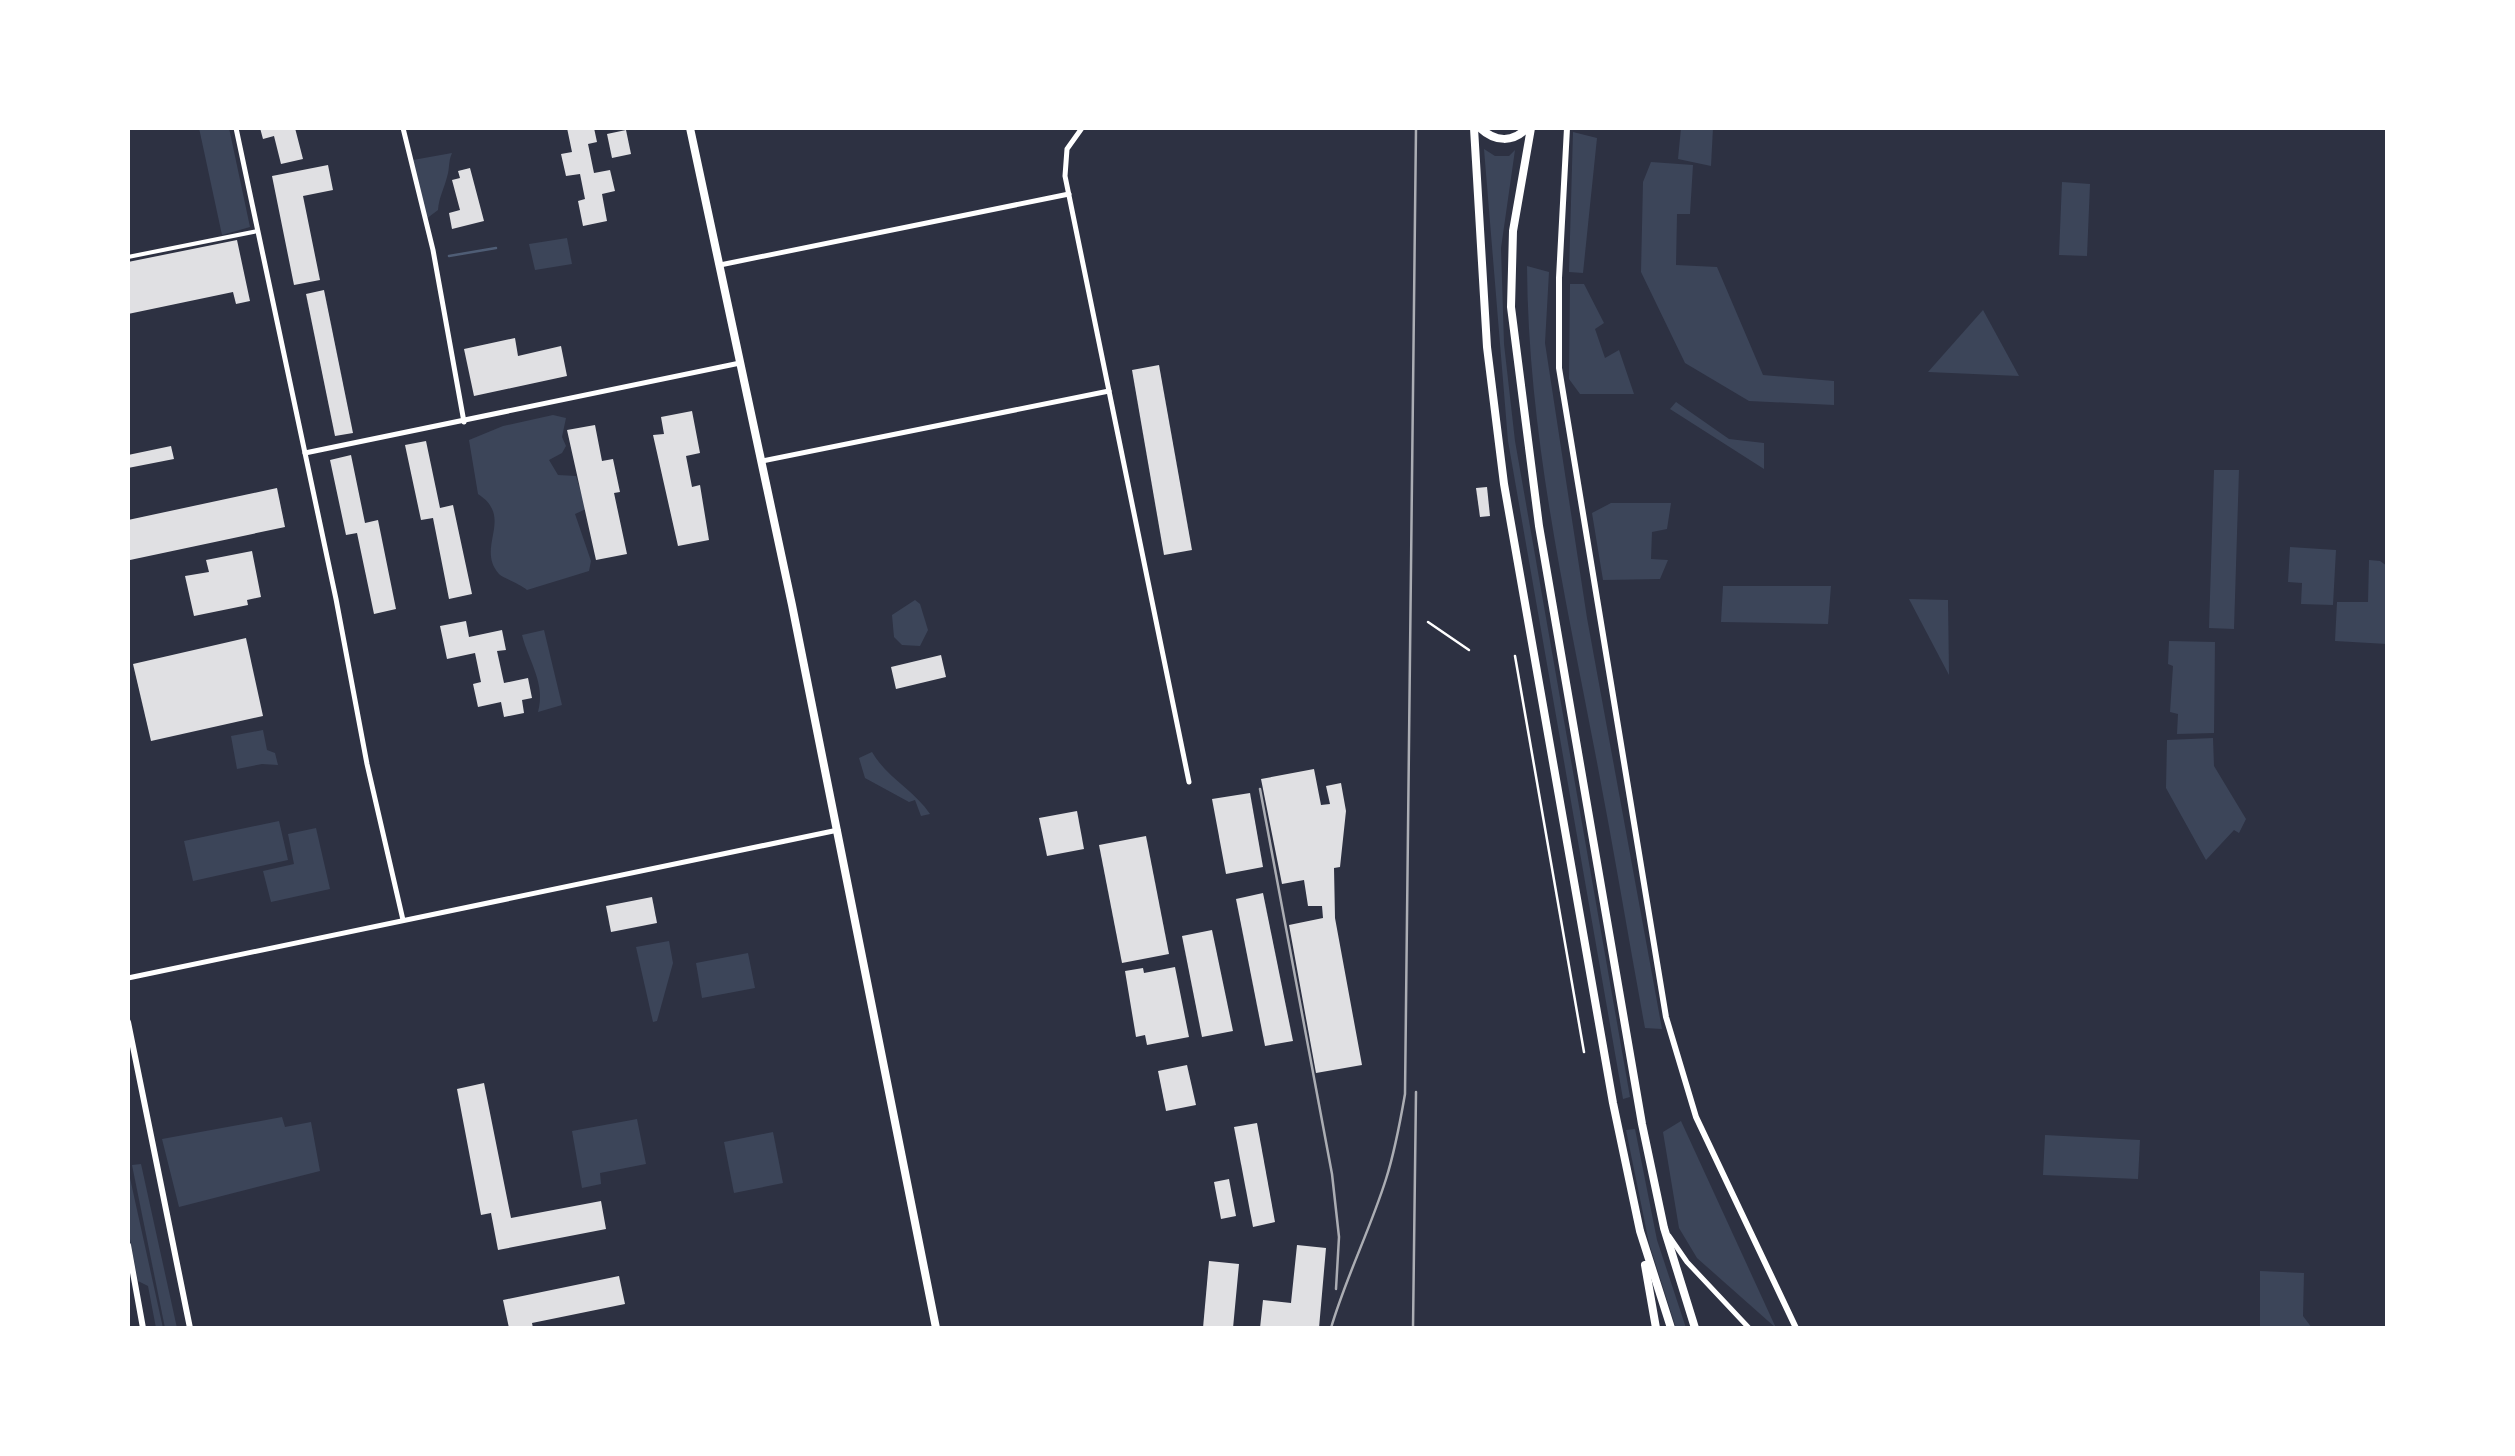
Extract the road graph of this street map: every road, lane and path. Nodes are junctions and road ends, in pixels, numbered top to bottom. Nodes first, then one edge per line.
1 (236, 128) edge
2 (403, 128) edge
3 (690, 128) edge
4 (1082, 128) edge
5 (1477, 128) edge
6 (1529, 128) edge
7 (1567, 128) edge
8 (1070, 194) junction
9 (258, 231) junction
10 (128, 258) edge
11 (718, 265) junction
12 (740, 363) junction
13 (1109, 390) junction
14 (464, 422) junction
15 (305, 454) junction
16 (759, 461) junction
17 (1428, 622) dead end
18 (1469, 650) dead end
19 (1515, 656) dead end
20 (1189, 782) dead end
21 (838, 830) junction
22 (402, 920) junction
23 (128, 978) edge
24 (128, 1022) edge
25 (1584, 1052) dead end
26 (1664, 1228) junction
27 (1640, 1231) junction
28 (128, 1245) edge
29 (143, 1328) edge
30 (190, 1328) edge
31 (936, 1328) edge
32 (1656, 1328) edge
33 (1671, 1328) edge
34 (1695, 1328) edge
35 (1749, 1328) edge
36 (1796, 1328) edge

1 - 9 street
2 - 14 street
3 - 11 main road
4 - 8 street
5 - 6 main road
5 - 27 main road
6 - 26 main road
7 - 36 street
8 - 11 street
8 - 13 street
9 - 10 street
9 - 15 street
11 - 12 main road
12 - 14 street
12 - 16 main road
13 - 16 street
13 - 20 street
14 - 15 street
15 - 22 street
16 - 21 main road
17 - 18 path
19 - 25 path
21 - 22 street
21 - 31 main road
22 - 23 street
24 - 30 street
26 - 34 main road
26 - 35 street
27 - 32 main road
27 - 33 main road
28 - 29 street

